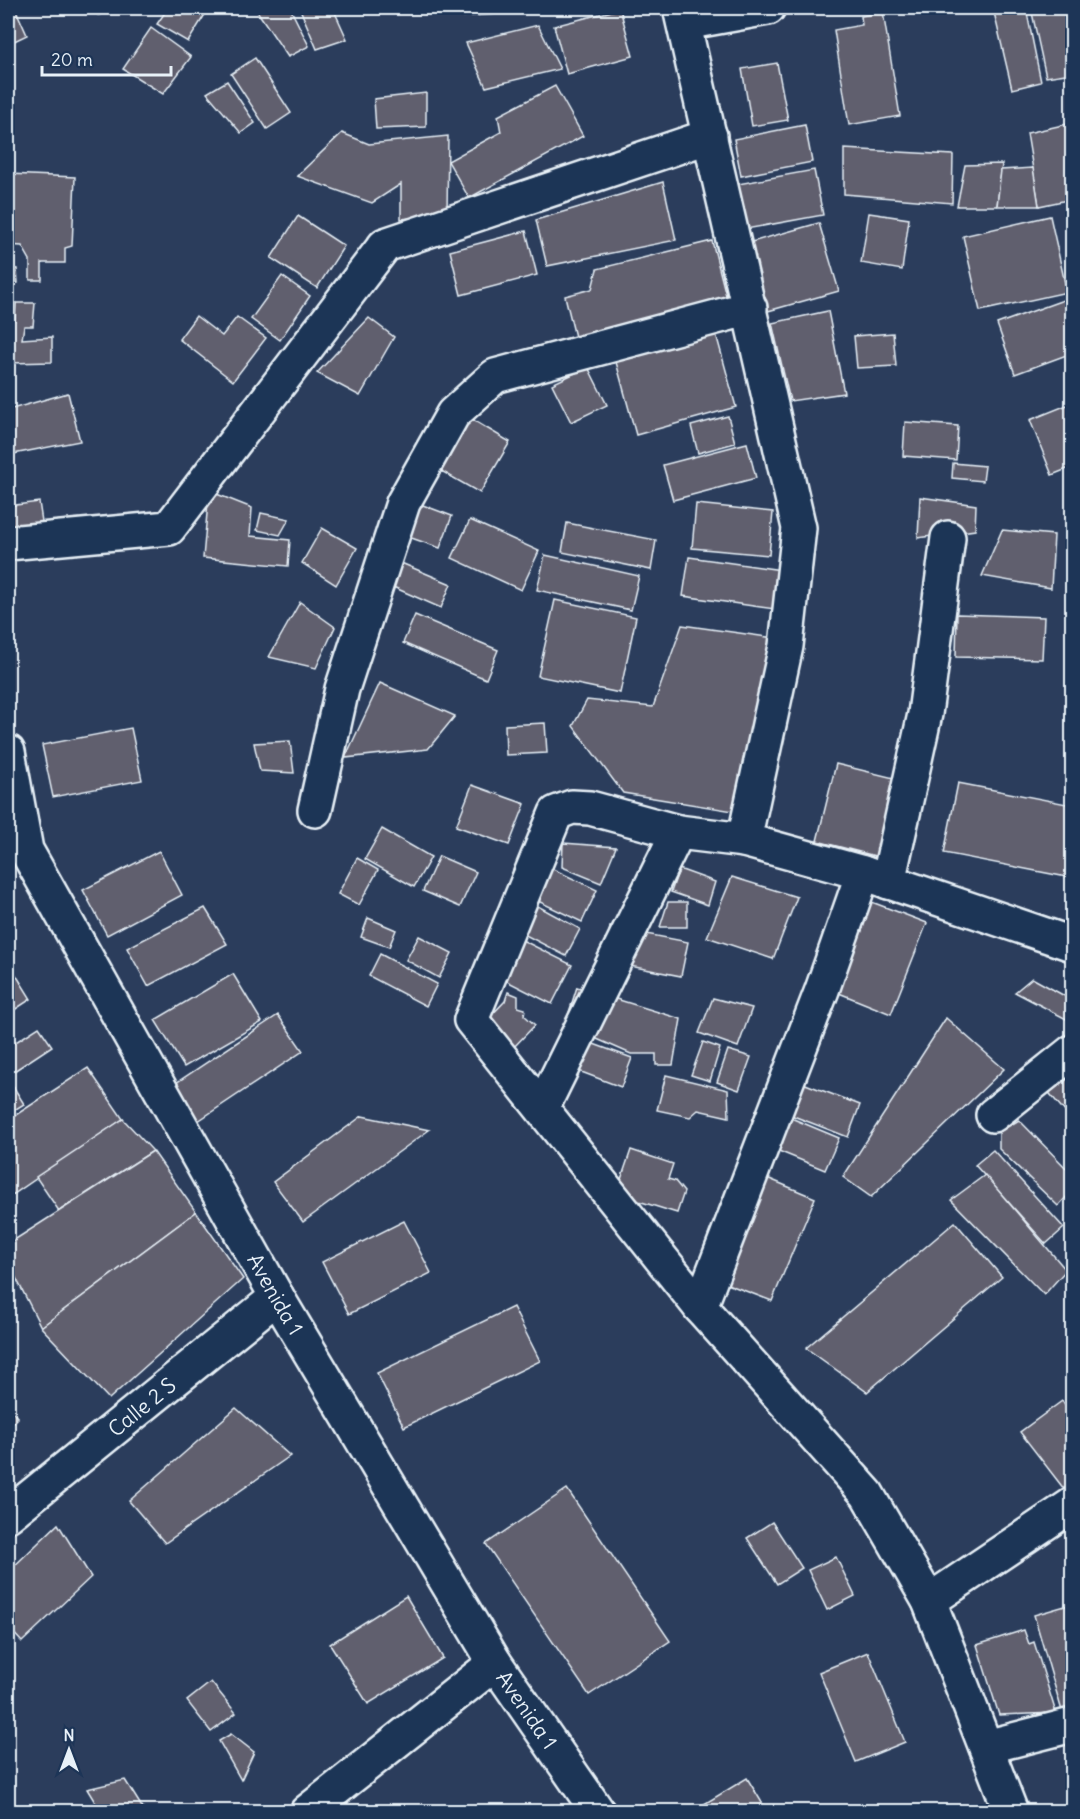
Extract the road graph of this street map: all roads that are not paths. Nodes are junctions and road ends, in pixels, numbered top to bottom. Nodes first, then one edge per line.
1 (768, 8) edge
2 (682, 15) edge
3 (710, 136) junction
4 (750, 308) junction
5 (948, 538) dead end
6 (8, 543) edge
7 (8, 752) edge
8 (315, 810) dead end
9 (678, 832) junction
10 (744, 840) junction
11 (17, 858) edge
12 (875, 877) junction
13 (1072, 944) edge
14 (1072, 1052) edge
15 (542, 1108) junction
16 (993, 1115) dead end
17 (277, 1297) junction
18 (700, 1306) junction
19 (1072, 1505) edge
20 (8, 1515) edge
21 (929, 1601) junction
22 (495, 1663) junction
23 (1072, 1725) edge
24 (986, 1747) junction
25 (307, 1812) edge
26 (598, 1812) edge
27 (1011, 1812) edge

1 - 2 street
2 - 3 street
3 - 4 street
3 - 6 street
4 - 8 street
4 - 10 street
5 - 12 street
7 - 11 street, Avenida 1
9 - 10 street
9 - 15 street
9 - 15 street
10 - 12 street
11 - 17 street, Avenida 1
12 - 13 street
12 - 18 street
14 - 16 street
15 - 18 street
17 - 20 street, Calle 2 S
17 - 22 street, Avenida 1
18 - 21 street
19 - 21 street
21 - 24 street
22 - 25 street
22 - 26 street, Avenida 1
23 - 24 street
24 - 27 street

